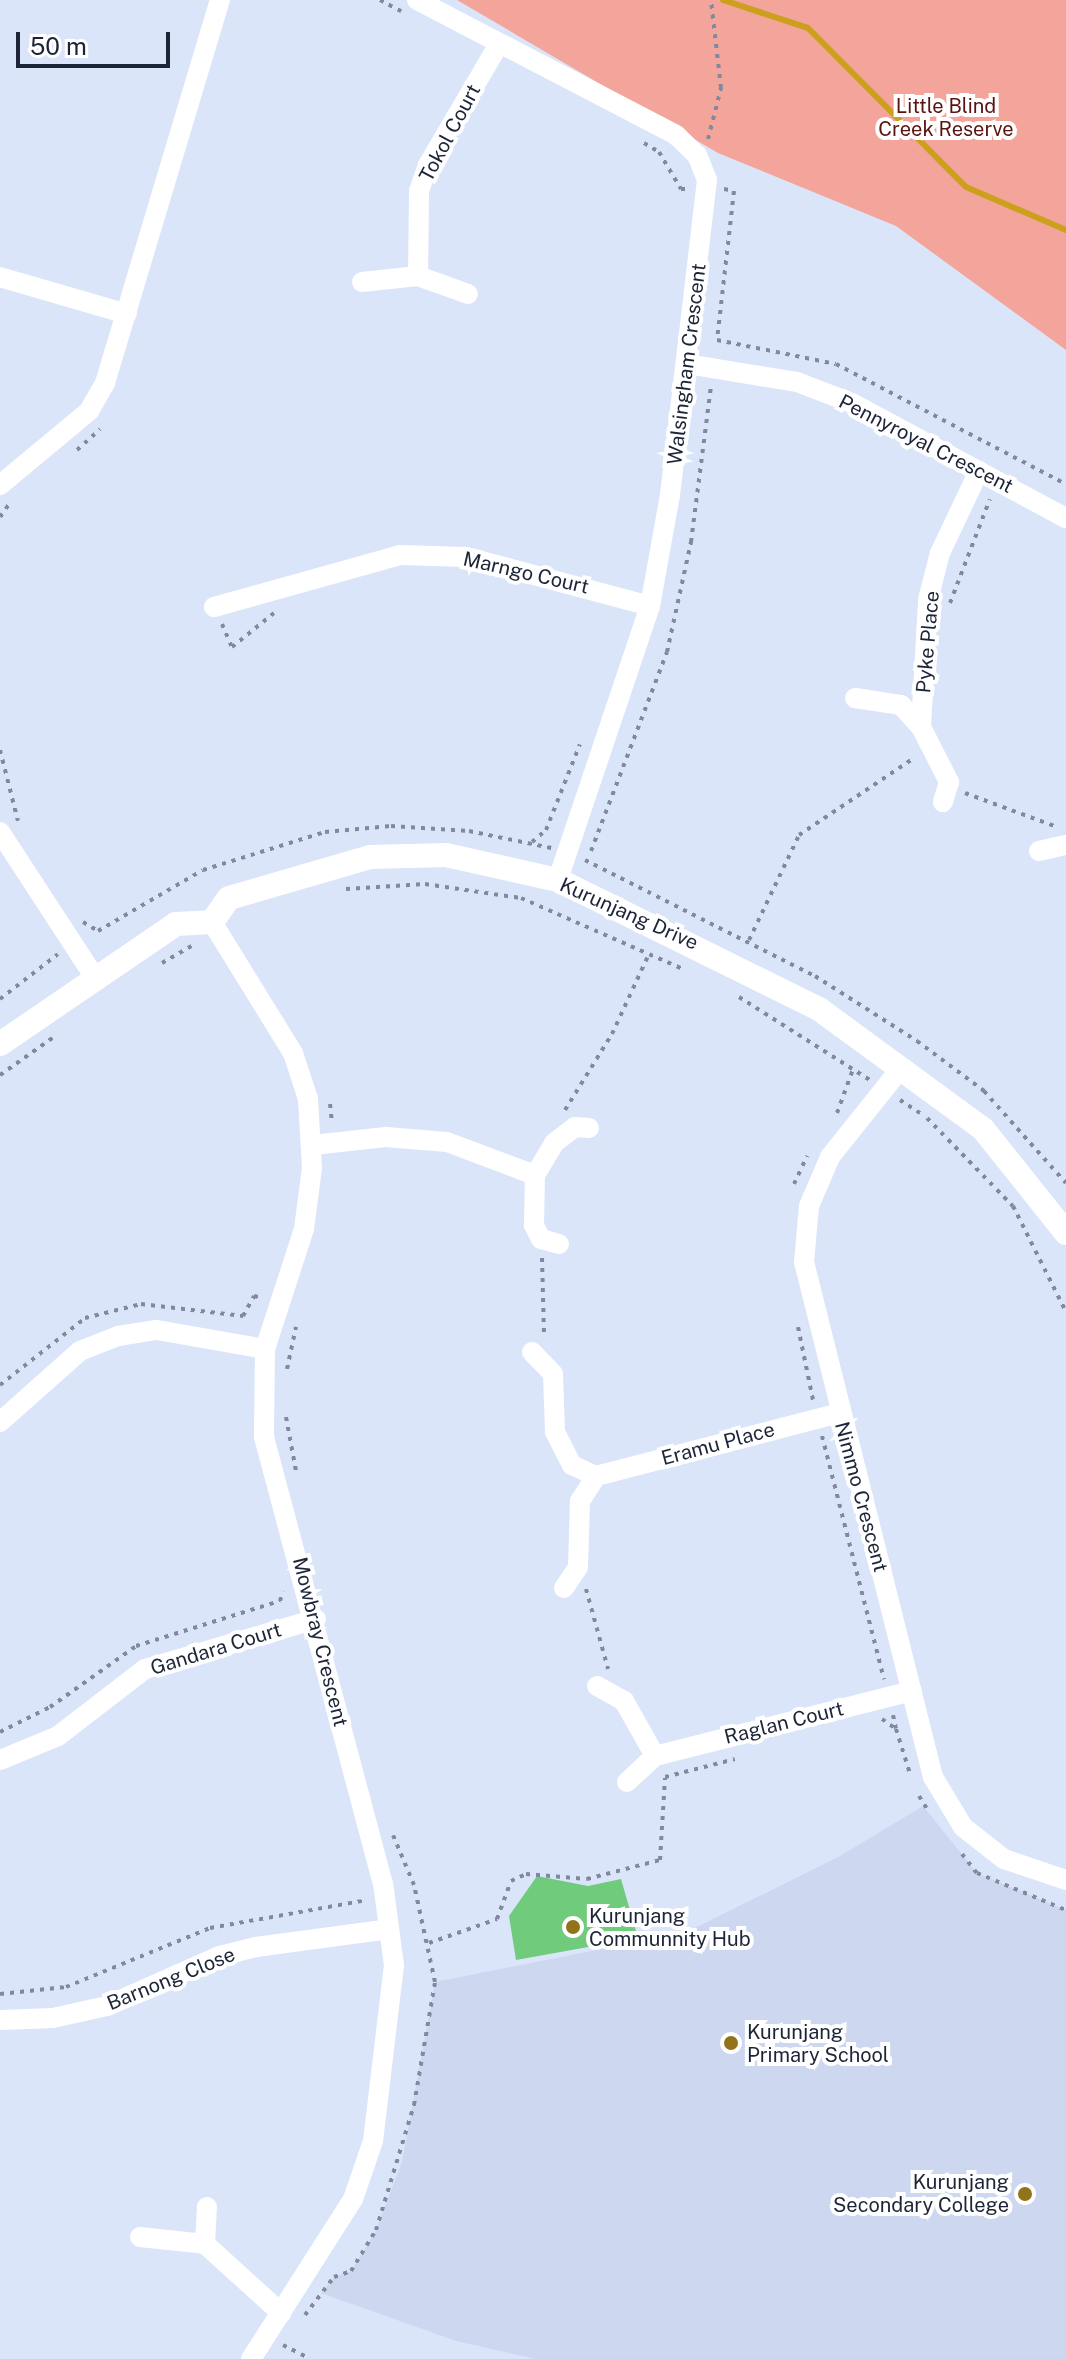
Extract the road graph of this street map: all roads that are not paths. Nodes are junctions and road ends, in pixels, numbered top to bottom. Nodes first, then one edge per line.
1 (220, 0) edge
2 (417, 0) edge
3 (499, 44) junction
4 (418, 276) junction
5 (0, 277) edge
6 (362, 282) dead end
7 (468, 294) dead end
8 (127, 314) junction
9 (687, 364) junction
10 (979, 471) junction
11 (0, 485) edge
12 (1066, 518) edge
13 (650, 606) junction
14 (214, 607) road end
15 (855, 698) dead end
16 (921, 727) junction
17 (943, 802) dead end
18 (10, 829) edge
19 (1066, 845) edge
20 (1039, 851) dead end
21 (558, 880) junction
22 (216, 927) junction
23 (95, 978) junction
24 (0, 1044) edge
25 (901, 1068) junction
26 (589, 1128) dead end
27 (323, 1143) junction
28 (535, 1175) junction
29 (1066, 1233) edge
30 (550, 1242) road end
31 (265, 1349) junction
32 (538, 1356) road end
33 (840, 1413) junction
34 (0, 1422) edge
35 (596, 1476) junction
36 (564, 1588) dead end
37 (316, 1619) junction
38 (597, 1686) dead end
39 (912, 1691) junction
40 (658, 1756) junction
41 (0, 1760) edge
42 (627, 1782) dead end
43 (1066, 1880) edge
44 (389, 1929) junction
45 (0, 2020) edge
46 (207, 2207) dead end
47 (140, 2237) dead end
48 (205, 2244) junction
49 (281, 2313) junction
50 (255, 2358) edge

1 - 8 street
2 - 3 street, Walsingham Crescent
3 - 4 street, Tokol Court
3 - 9 street, Walsingham Crescent
4 - 6 street
4 - 7 street
5 - 8 street
8 - 11 street
9 - 10 street, Pennyroyal Crescent
9 - 13 street, Walsingham Crescent
10 - 12 street, Pennyroyal Crescent
10 - 16 street, Pyke Place
13 - 14 street, Marngo Court
13 - 21 street, Walsingham Crescent
15 - 16 street, Pyke Place
16 - 17 street, Pyke Place
18 - 23 street
19 - 20 street
21 - 22 street, Kurunjang Drive
21 - 25 street, Kurunjang Drive
22 - 23 street
22 - 27 street, Mowbray Crescent
23 - 24 street
25 - 29 street, Kurunjang Drive
25 - 33 street, Nimmo Crescent
26 - 28 street
27 - 28 street
27 - 31 street, Mowbray Crescent
28 - 30 street
31 - 34 street
31 - 37 street, Mowbray Crescent
32 - 35 street
33 - 35 street, Eramu Place
33 - 39 street, Nimmo Crescent
35 - 36 street
37 - 41 street, Gandara Court
37 - 44 street, Mowbray Crescent
38 - 40 street
39 - 40 street, Raglan Court
39 - 43 street, Nimmo Crescent
40 - 42 street, Raglan Court
44 - 45 street, Barnong Close
44 - 49 street, Mowbray Crescent
46 - 48 street
47 - 48 street
48 - 49 street
49 - 50 street, Mowbray Crescent

